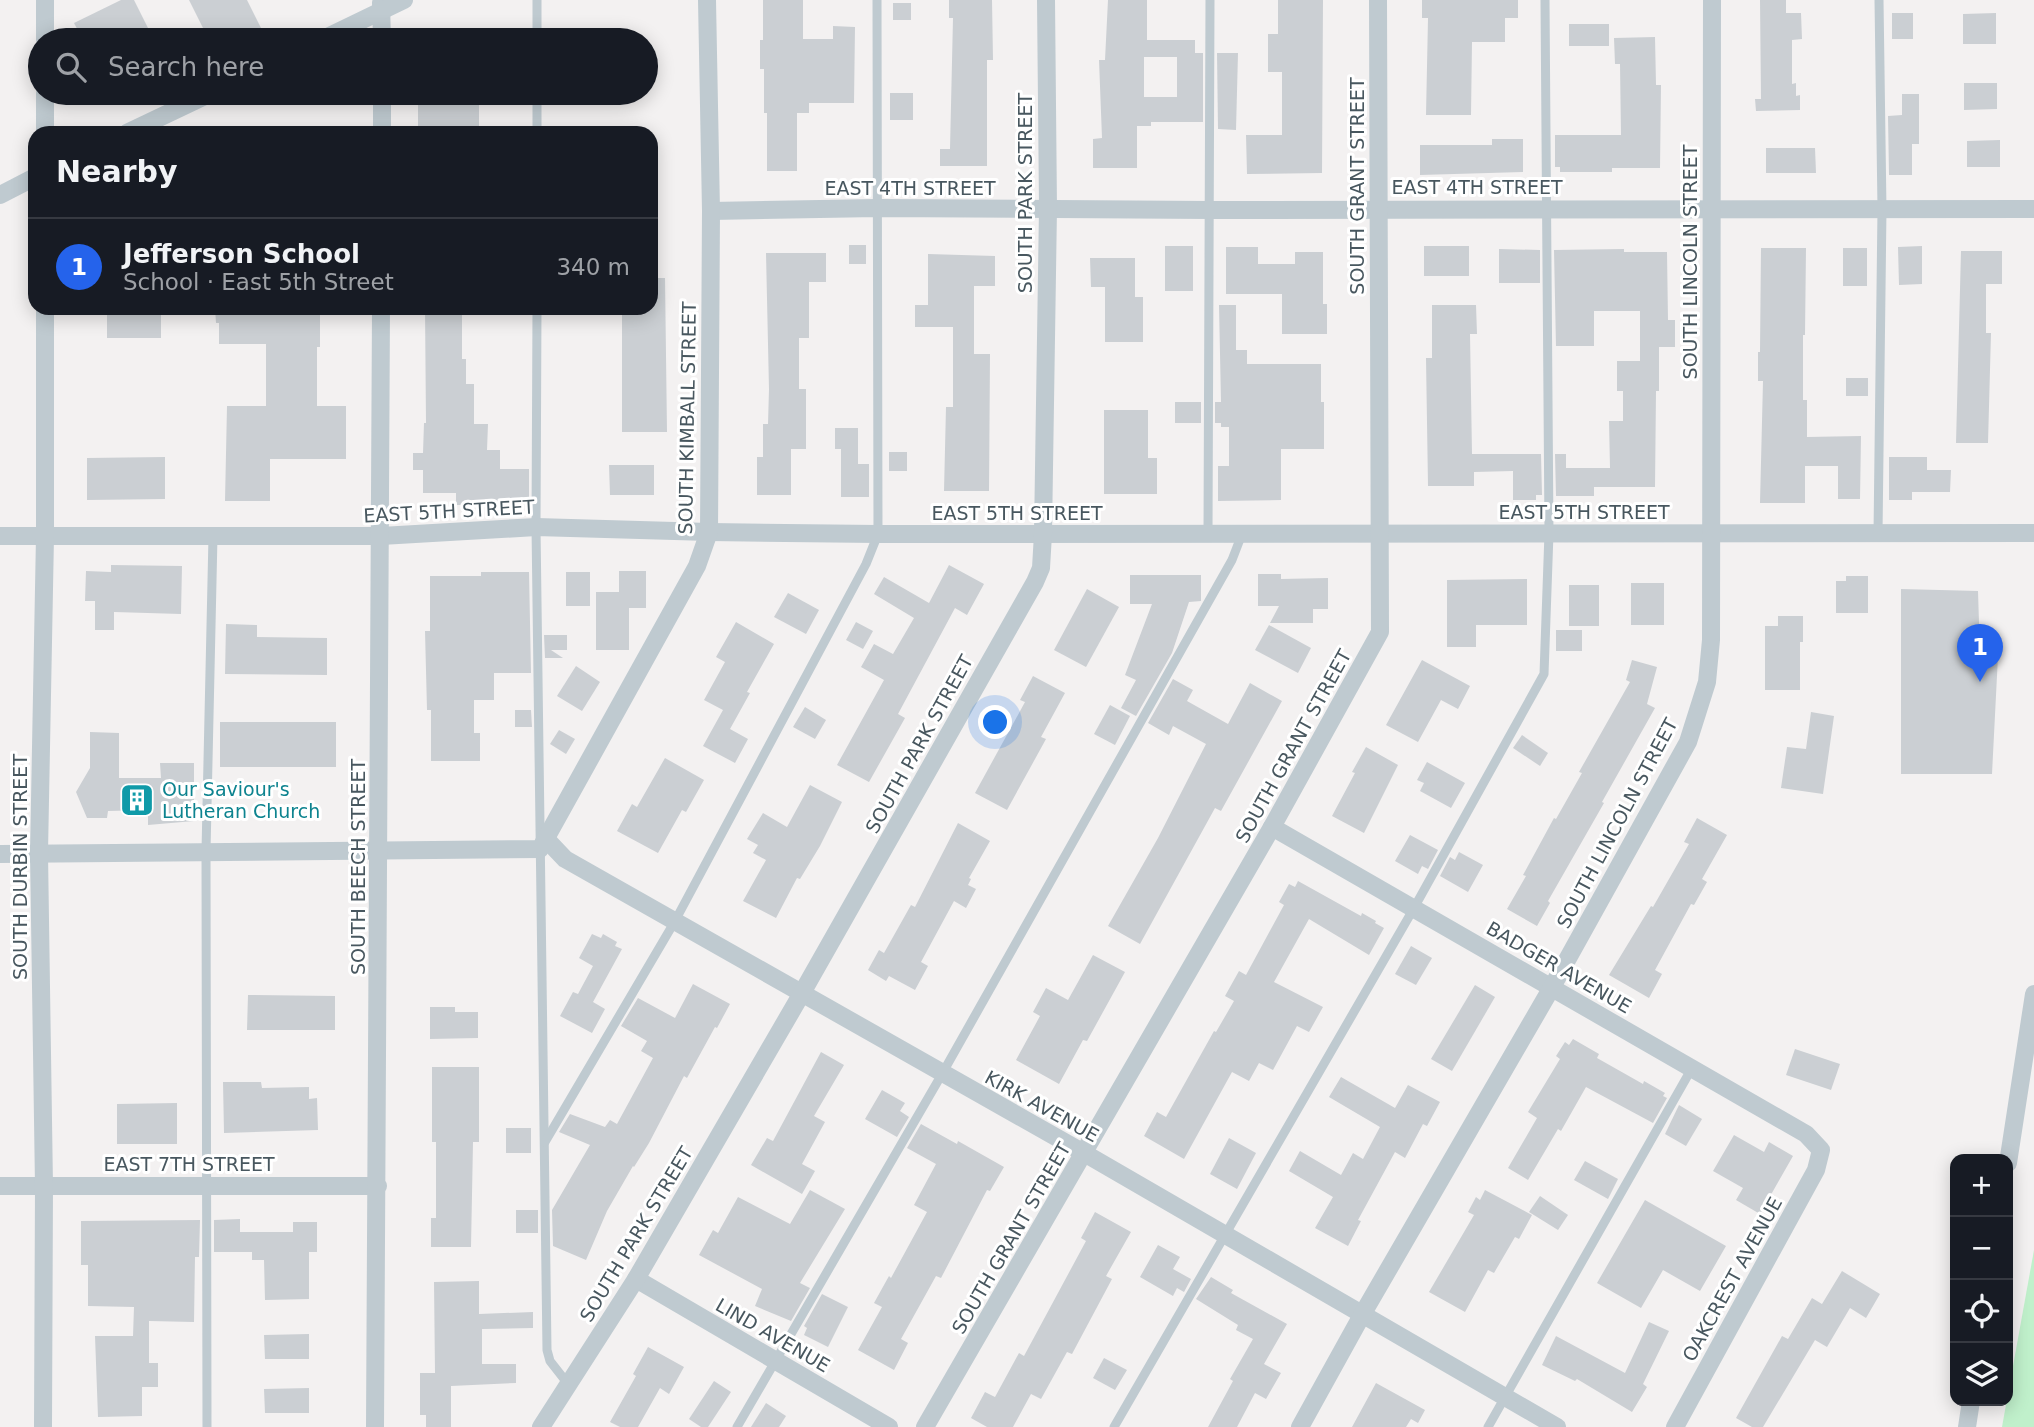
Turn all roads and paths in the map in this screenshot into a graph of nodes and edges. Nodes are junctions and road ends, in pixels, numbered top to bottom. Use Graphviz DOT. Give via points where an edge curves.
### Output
graph roads {
  1 [pos="45,0"];
  2 [pos="404,0"];
  3 [pos="537,0"];
  4 [pos="706,0"];
  5 [pos="877,0"];
  6 [pos="1045,0"];
  7 [pos="1210,0"];
  8 [pos="1378,0"];
  9 [pos="1545,0"];
  10 [pos="1712,0"];
  11 [pos="1880,0"];
  12 [pos="382,6"];
  13 [pos="45,28"];
  14 [pos="343,28"];
  15 [pos="382,28"];
  16 [pos="537,28"];
  17 [pos="45,105"];
  18 [pos="186,105"];
  19 [pos="382,105"];
  20 [pos="537,105"];
  21 [pos="45,126"];
  22 [pos="142,126"];
  23 [pos="382,126"];
  24 [pos="537,126"];
  25 [pos="28,181"];
  26 [pos="0,195"];
  27 [pos="877,208"];
  28 [pos="1048,208"];
  29 [pos="1545,208"];
  30 [pos="1378,209"];
  31 [pos="1711,209"];
  32 [pos="1882,209"];
  33 [pos="2034,209"];
  34 [pos="1210,210"];
  35 [pos="711,211"];
  36 [pos="45,315"];
  37 [pos="381,315"];
  38 [pos="537,315"];
  39 [pos="536,527"];
  40 [pos="709,532"];
  41 [pos="1380,532"];
  42 [pos="1549,533"];
  43 [pos="2034,533"];
  44 [pos="878,534"];
  45 [pos="1043,534"];
  46 [pos="1208,534"];
  47 [pos="1241,534"];
  48 [pos="1710,534"];
  49 [pos="1878,534"];
  50 [pos="0,536"];
  51 [pos="45,536"];
  52 [pos="214,536"];
  53 [pos="381,536"];
  54 [pos="1272,827"];
  55 [pos="543,844"];
  56 [pos="206,850"];
  57 [pos="379,851"];
  58 [pos="0,853"];
  59 [pos="39,853"];
  60 [pos="1414,908"];
  61 [pos="675,921"];
  62 [pos="1552,987"];
  63 [pos="802,993"];
  64 [pos="2034,994"];
  65 [pos="1692,1068"];
  66 [pos="942,1074"];
  67 [pos="545,1142"];
  68 [pos="1821,1150"];
  69 [pos="1084,1153"];
  70 [pos="2009,1154"];
  71 [pos="207,1185"];
  72 [pos="0,1186"];
  73 [pos="44,1186"];
  74 [pos="378,1186"];
  75 [pos="1224,1234"];
  76 [pos="636,1279"];
  77 [pos="1362,1315"];
  78 [pos="775,1361"];
  79 [pos="568,1384"];
  80 [pos="1505,1397"];
  81 [pos="1970,1406"];
  82 [pos="43,1427"];
  83 [pos="207,1427"];
  84 [pos="375,1427"];
  85 [pos="541,1427"];
  86 [pos="737,1427"];
  87 [pos="889,1427"];
  88 [pos="925,1427"];
  89 [pos="1114,1427"];
  90 [pos="1300,1427"];
  91 [pos="1488,1427"];
  92 [pos="1557,1427"];
  93 [pos="1675,1427"];
  94 [pos="1967,1427"];
  1 -- 13 [label="street"];
  2 -- 12 [label="street"];
  3 -- 16 [label="lane"];
  4 -- 35 [label="street, SOUTH KIMBALL STREET"];
  5 -- 27 [label="lane"];
  6 -- 28 [label="street, SOUTH PARK STREET"];
  7 -- 34 [label="lane"];
  8 -- 30 [label="street, SOUTH GRANT STREET"];
  9 -- 29 [label="lane"];
  10 -- 31 [label="street, SOUTH LINCOLN STREET"];
  11 -- 32 [label="lane"];
  12 -- 14 [label="street"];
  12 -- 15 [label="street"];
  17 -- 21 [label="street"];
  18 -- 22 [label="street"];
  19 -- 23 [label="street"];
  20 -- 24 [label="lane"];
  25 -- 26 [label="street"];
  27 -- 28 [label="street, EAST 4TH STREET"];
  27 -- 35 [label="street, EAST 4TH STREET"];
  27 -- 44 [label="lane"];
  28 -- 34 [label="street, EAST 4TH STREET"];
  28 -- 45 [label="street, SOUTH PARK STREET"];
  29 -- 30 [label="street, EAST 4TH STREET"];
  29 -- 31 [label="street, EAST 4TH STREET"];
  29 -- 42 [label="lane"];
  30 -- 34 [label="street, EAST 4TH STREET"];
  30 -- 41 [label="street, SOUTH GRANT STREET"];
  31 -- 32 [label="street, EAST 4TH STREET"];
  31 -- 48 [label="street, SOUTH LINCOLN STREET"];
  32 -- 33 [label="street, EAST 4TH STREET"];
  32 -- 49 [label="lane"];
  34 -- 46 [label="lane"];
  35 -- 40 [label="street, SOUTH KIMBALL STREET"];
  36 -- 51 [label="street, SOUTH DURBIN STREET"];
  37 -- 53 [label="street, SOUTH BEECH STREET"];
  38 -- 39 [label="lane"];
  39 -- 40 [label="street, EAST 5TH STREET"];
  39 -- 53 [label="street, EAST 5TH STREET"];
  39 -- 55 [label="lane"];
  40 -- 44 [label="street, EAST 5TH STREET"];
  40 -- 55 [label="street, SOUTH KIMBALL STREET" via="697,566"];
  41 -- 42 [label="street, EAST 5TH STREET"];
  41 -- 47 [label="street, EAST 5TH STREET"];
  41 -- 54 [label="street, SOUTH GRANT STREET" via="1380,632"];
  42 -- 48 [label="street, EAST 5TH STREET"];
  42 -- 60 [label="lane" via="1544,674"];
  43 -- 49 [label="street, EAST 5TH STREET"];
  44 -- 45 [label="street, EAST 5TH STREET"];
  44 -- 61 [label="lane"];
  45 -- 46 [label="street, EAST 5TH STREET"];
  45 -- 63 [label="street, SOUTH PARK STREET" via="1041,568 1035,582"];
  46 -- 47 [label="street, EAST 5TH STREET"];
  47 -- 66 [label="lane" via="1225,572"];
  48 -- 49 [label="street, EAST 5TH STREET"];
  48 -- 62 [label="street, SOUTH LINCOLN STREET" via="1707,682 1688,742"];
  50 -- 51 [label="street, EAST 5TH STREET"];
  51 -- 52 [label="street, EAST 5TH STREET"];
  51 -- 59 [label="street, SOUTH DURBIN STREET"];
  52 -- 53 [label="street, EAST 5TH STREET"];
  52 -- 56 [label="lane"];
  53 -- 57 [label="street, SOUTH BEECH STREET"];
  54 -- 60 [label="street, BADGER AVENUE"];
  54 -- 69 [label="street, SOUTH GRANT STREET"];
  55 -- 57 [label="street"];
  55 -- 61 [label="street, KIRK AVENUE"];
  55 -- 67 [label="lane"];
  56 -- 57 [label="street"];
  56 -- 59 [label="street"];
  56 -- 71 [label="lane"];
  57 -- 74 [label="street, SOUTH BEECH STREET"];
  58 -- 59 [label="street"];
  59 -- 73 [label="street, SOUTH DURBIN STREET"];
  60 -- 62 [label="street, BADGER AVENUE"];
  60 -- 75 [label="lane"];
  61 -- 63 [label="street, KIRK AVENUE"];
  61 -- 67 [label="lane"];
  62 -- 65 [label="street, BADGER AVENUE"];
  62 -- 77 [label="street, SOUTH LINCOLN STREET"];
  63 -- 66 [label="street, KIRK AVENUE"];
  63 -- 76 [label="street, SOUTH PARK STREET"];
  64 -- 70 [label="street"];
  65 -- 68 [label="street, BADGER AVENUE" via="1806,1134"];
  65 -- 80 [label="lane"];
  66 -- 69 [label="street, KIRK AVENUE"];
  66 -- 78 [label="lane"];
  67 -- 79 [label="lane" via="547,1350"];
  68 -- 93 [label="street, OAKCREST AVENUE" via="1816,1170"];
  69 -- 75 [label="street, KIRK AVENUE"];
  69 -- 88 [label="street, SOUTH GRANT STREET"];
  71 -- 73 [label="street, EAST 7TH STREET"];
  71 -- 74 [label="street, EAST 7TH STREET"];
  71 -- 83 [label="lane"];
  72 -- 73 [label="street, EAST 7TH STREET"];
  73 -- 82 [label="street, SOUTH DURBIN STREET"];
  74 -- 84 [label="street, SOUTH BEECH STREET"];
  75 -- 77 [label="street, KIRK AVENUE"];
  75 -- 89 [label="lane"];
  76 -- 78 [label="street, LIND AVENUE"];
  76 -- 79 [label="street, SOUTH PARK STREET"];
  77 -- 80 [label="street, KIRK AVENUE"];
  77 -- 90 [label="street, SOUTH LINCOLN STREET"];
  78 -- 86 [label="lane"];
  78 -- 87 [label="street, LIND AVENUE"];
  79 -- 85 [label="street, SOUTH PARK STREET"];
  80 -- 91 [label="lane"];
  80 -- 92 [label="street, KIRK AVENUE"];
  81 -- 94 [label="street"];
}
